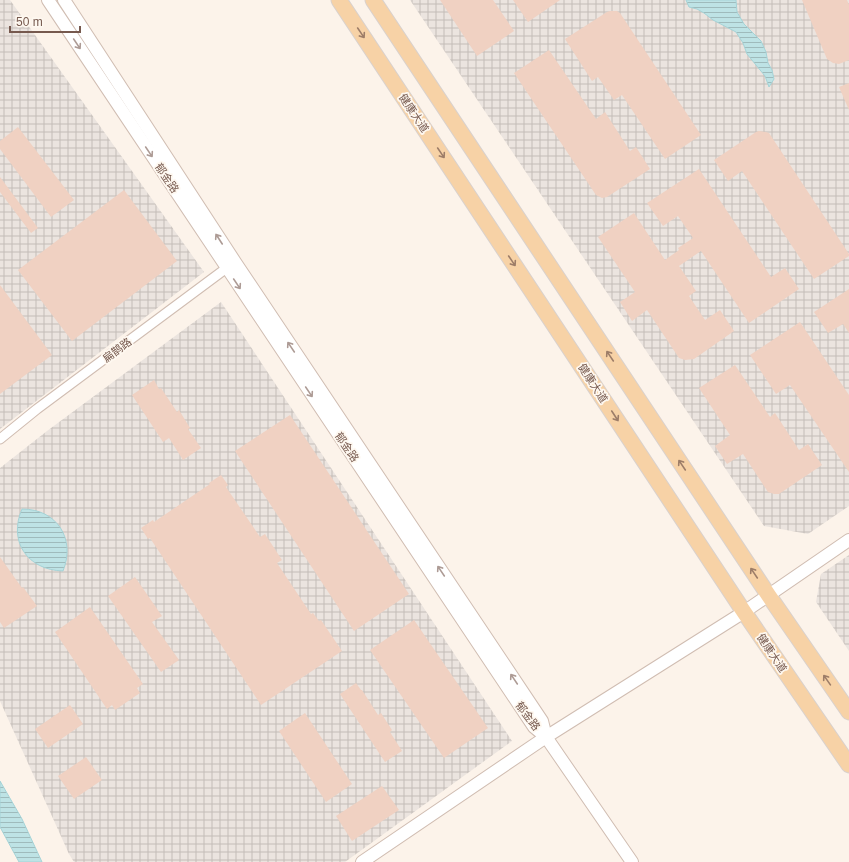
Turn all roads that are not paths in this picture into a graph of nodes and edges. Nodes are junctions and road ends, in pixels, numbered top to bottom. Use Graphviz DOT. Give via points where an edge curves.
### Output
graph roads {
  1 [pos="48,0"];
  2 [pos="64,0"];
  3 [pos="340,0"];
  4 [pos="373,0"];
  5 [pos="230,265"];
  6 [pos="0,439"];
  7 [pos="849,540"];
  8 [pos="769,596"];
  9 [pos="744,612"];
  10 [pos="849,712"];
  11 [pos="546,737"];
  12 [pos="849,765"];
  13 [pos="362,862"];
  14 [pos="632,862"];
  1 -- 5 [label="street, 郁金路, one-way"];
  5 -- 2 [label="street, 郁金路, one-way"];
  3 -- 9 [label="main road, 健康大道, one-way"];
  8 -- 4 [label="main road, one-way"];
  5 -- 6 [label="street, 扁鹊路"];
  5 -- 11 [label="street, 郁金路" via="542,721"];
  7 -- 8 [label="street"];
  8 -- 9 [label="street"];
  10 -- 8 [label="main road, one-way"];
  9 -- 11 [label="street"];
  9 -- 12 [label="main road, 健康大道"];
  11 -- 13 [label="street"];
  11 -- 14 [label="street, 郁金路"];
}
